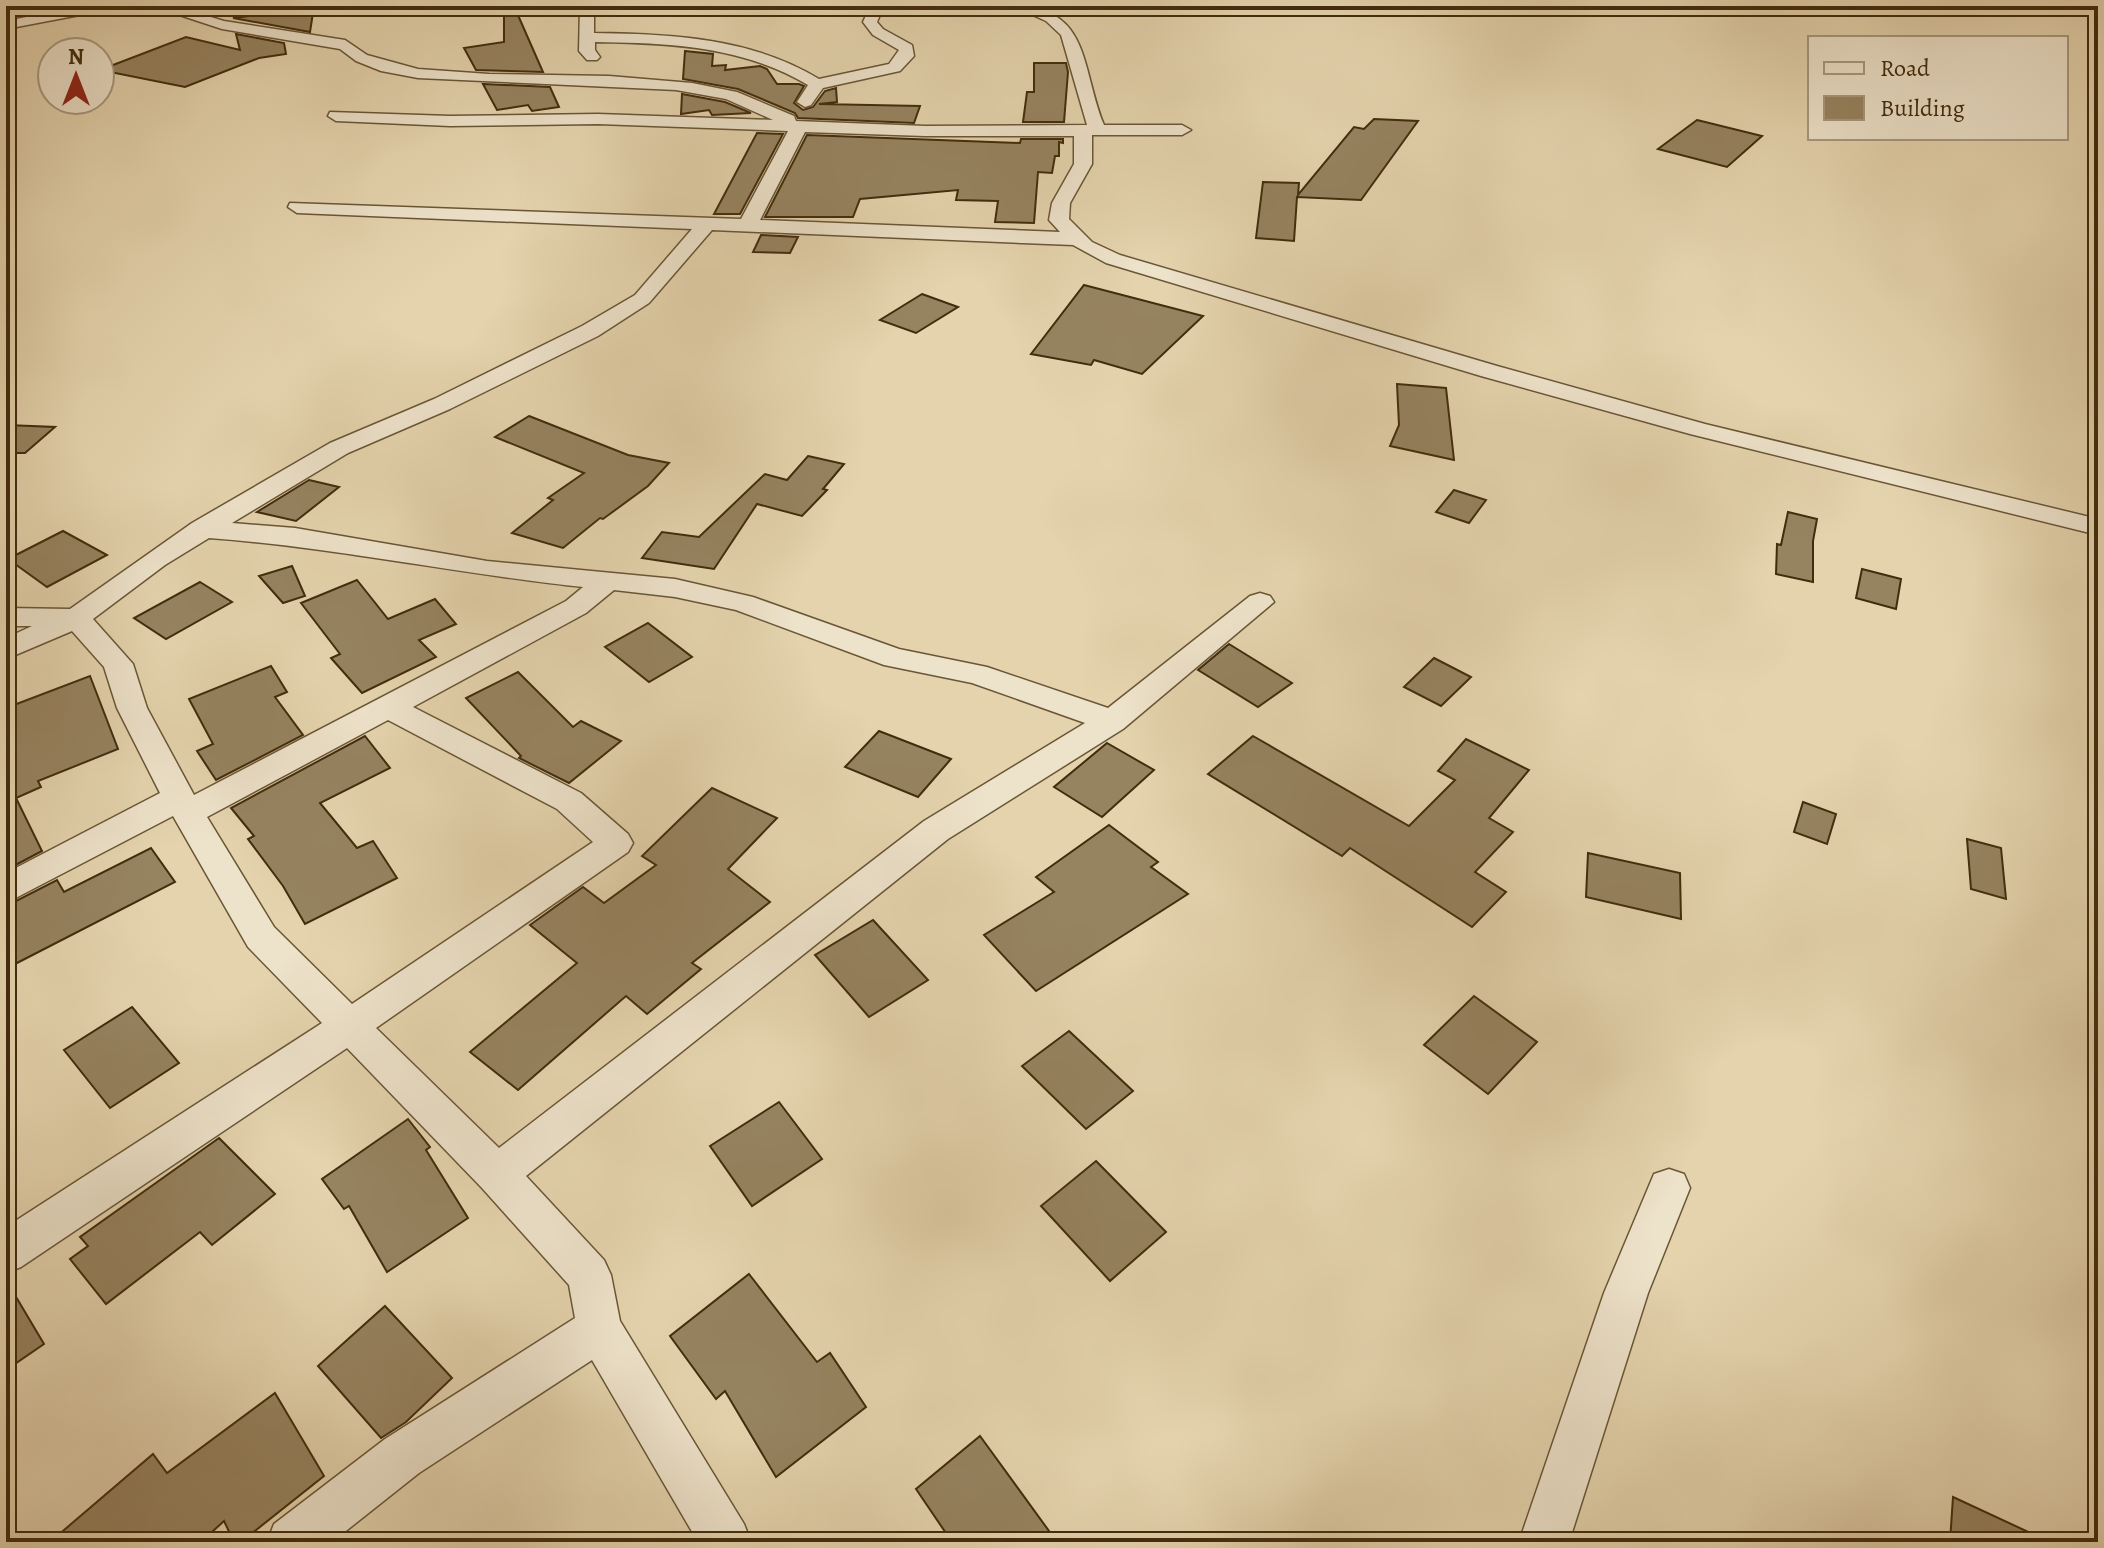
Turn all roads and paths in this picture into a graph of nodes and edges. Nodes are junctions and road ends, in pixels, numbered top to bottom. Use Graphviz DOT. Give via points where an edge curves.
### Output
graph roads {
  1 [pos="106,6"];
  2 [pos="159,6"];
  3 [pos="587,6"];
  4 [pos="887,6"];
  5 [pos="1020,6"];
  6 [pos="6,25"];
  7 [pos="587,37"];
  8 [pos="598,81"];
  9 [pos="817,84"];
  10 [pos="336,116"];
  11 [pos="801,126"];
  12 [pos="1090,130"];
  13 [pos="1182,130"];
  14 [pos="297,207"];
  15 [pos="707,224"];
  16 [pos="747,226"];
  17 [pos="1077,239"];
  18 [pos="2098,527"];
  19 [pos="201,529"];
  20 [pos="609,581"];
  21 [pos="1260,602"];
  22 [pos="6,617"];
  23 [pos="76,618"];
  24 [pos="6,649"];
  25 [pos="388,707"];
  26 [pos="1112,721"];
  27 [pos="183,806"];
  28 [pos="6,889"];
  29 [pos="349,1026"];
  30 [pos="497,1174"];
  31 [pos="1669,1188"];
  32 [pos="6,1252"];
  33 [pos="599,1329"];
  34 [pos="292,1542"];
  35 [pos="726,1542"];
  36 [pos="1544,1542"];
  1 -- 6 [label="street"];
  2 -- 8 [label="street" via="222,25 345,45 352,54 419,73 471,80"];
  3 -- 7 [label="street"];
  4 -- 9 [label="street" via="874,12 870,22 907,48 906,56 894,68"];
  5 -- 12 [label="street" via="1046,15 1072,39"];
  7 -- 8 [label="street"];
  7 -- 9 [label="street" via="717,47 781,63"];
  8 -- 11 [label="street" via="711,90 744,98"];
  9 -- 11 [label="street" via="798,111"];
  10 -- 11 [label="street"];
  11 -- 12 [label="street"];
  11 -- 16 [label="street"];
  12 -- 13 [label="street"];
  12 -- 17 [label="street" via="1083,164 1061,203 1059,220"];
  14 -- 15 [label="street"];
  15 -- 16 [label="street"];
  15 -- 19 [label="street" via="642,299 590,331 339,448"];
  16 -- 17 [label="street"];
  17 -- 18 [label="street" via="1151,272 1489,371 1698,429"];
  19 -- 20 [label="street" via="295,536 487,569"];
  19 -- 23 [label="street"];
  20 -- 25 [label="street" via="576,607"];
  20 -- 26 [label="street" via="743,603 894,658 977,674"];
  21 -- 26 [label="street"];
  22 -- 23 [label="street"];
  23 -- 24 [label="street"];
  23 -- 27 [label="street" via="118,664 132,708"];
  25 -- 27 [label="street"];
  25 -- 29 [label="street" via="569,801 616,843"];
  26 -- 30 [label="street" via="936,830"];
  27 -- 28 [label="street"];
  27 -- 29 [label="street" via="261,937"];
  29 -- 30 [label="street"];
  29 -- 32 [label="street"];
  30 -- 33 [label="street" via="589,1275"];
  31 -- 36 [label="street" via="1626,1293"];
  33 -- 34 [label="street" via="402,1456"];
  33 -- 35 [label="street"];
}
